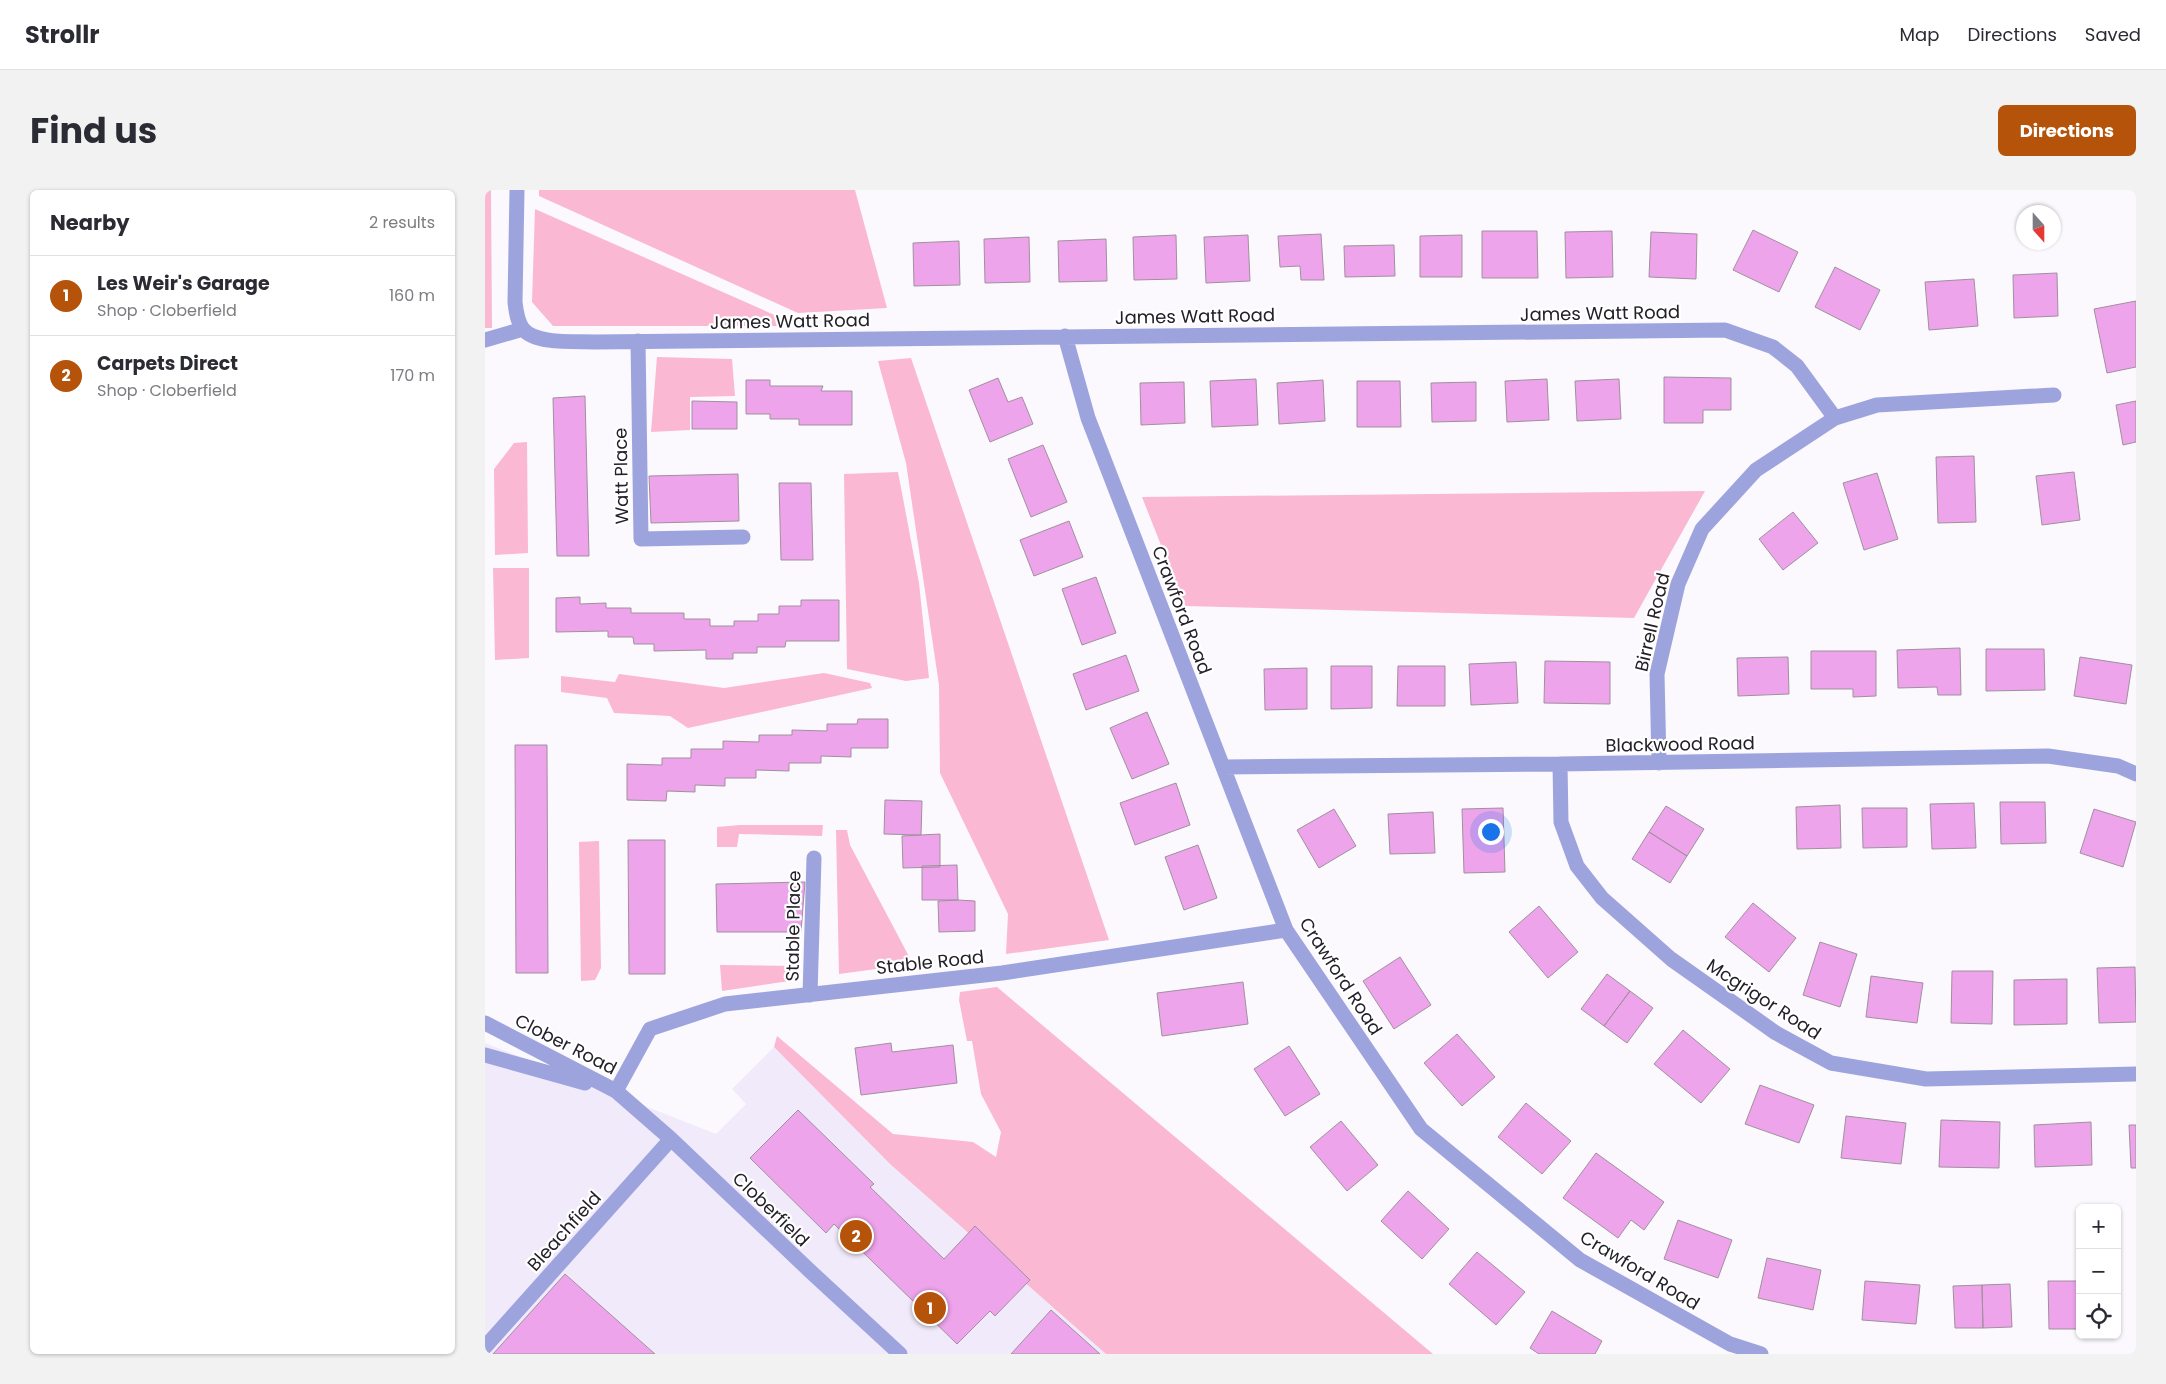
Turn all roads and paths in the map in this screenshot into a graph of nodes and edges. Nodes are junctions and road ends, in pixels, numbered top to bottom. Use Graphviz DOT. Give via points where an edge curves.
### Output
graph roads {
  1 [pos="517,190"];
  2 [pos="523,328"];
  3 [pos="1065,336"];
  4 [pos="485,340"];
  5 [pos="638,341"];
  6 [pos="2054,395"];
  7 [pos="1835,418"];
  8 [pos="743,537"];
  9 [pos="1659,763"];
  10 [pos="1560,764"];
  11 [pos="1223,767"];
  12 [pos="2136,774"];
  13 [pos="814,858"];
  14 [pos="1286,930"];
  15 [pos="810,995"];
  16 [pos="485,1023"];
  17 [pos="485,1055"];
  18 [pos="2136,1074"];
  19 [pos="616,1091"];
  20 [pos="671,1139"];
  21 [pos="485,1347"];
  22 [pos="900,1354"];
  23 [pos="1761,1354"];
  1 -- 2 [label="street" via="515,302"];
  2 -- 4 [label="street"];
  2 -- 5 [label="street, James Watt Road" via="532,337 547,339"];
  3 -- 5 [label="street, James Watt Road"];
  3 -- 7 [label="street, James Watt Road" via="1725,330 1773,348 1797,366"];
  3 -- 11 [label="street, Crawford Road" via="1088,418"];
  5 -- 8 [label="street, Watt Place" via="641,538"];
  6 -- 7 [label="street, Birrell Road" via="1877,405"];
  7 -- 9 [label="street, Birrell Road" via="1756,470 1702,530 1678,584 1657,674"];
  9 -- 10 [label="street, Blackwood Road"];
  9 -- 12 [label="street, Blackwood Road" via="2048,756 2118,766"];
  10 -- 11 [label="street, Blackwood Road"];
  10 -- 18 [label="street, Mcgrigor Road" via="1561,822 1577,866 1602,898 1671,959 1777,1034 1831,1063 1926,1079"];
  11 -- 14 [label="street, Crawford Road"];
  13 -- 15 [label="street, Stable Place"];
  14 -- 15 [label="street, Stable Road" via="1002,973"];
  14 -- 23 [label="street, Crawford Road" via="1421,1129 1580,1260 1730,1344"];
  15 -- 19 [label="street, Stable Road" via="725,1004 650,1029"];
  16 -- 19 [label="street, Clober Road"];
  17 -- 19 [label="street, Clober Road"];
  19 -- 20 [label="street, Cloberfield"];
  20 -- 21 [label="street, Bleachfield"];
  20 -- 22 [label="street, Cloberfield"];
}
